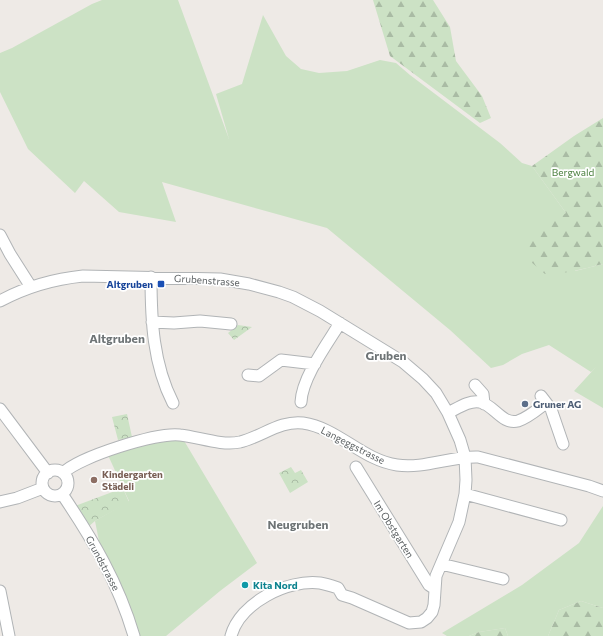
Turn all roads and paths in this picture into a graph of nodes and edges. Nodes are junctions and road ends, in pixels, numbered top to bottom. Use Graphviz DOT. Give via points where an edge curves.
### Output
graph roads {
  1 [pos="0,234"];
  2 [pos="151,277"];
  3 [pos="32,286"];
  4 [pos="0,301"];
  5 [pos="152,322"];
  6 [pos="340,323"];
  7 [pos="231,324"];
  8 [pos="315,364"];
  9 [pos="248,375"];
  10 [pos="475,385"];
  11 [pos="301,402"];
  12 [pos="172,403"];
  13 [pos="484,404"];
  14 [pos="0,409"];
  15 [pos="448,413"];
  16 [pos="563,444"];
  17 [pos="465,457"];
  18 [pos="356,466"];
  19 [pos="48,473"];
  20 [pos="63,473"];
  21 [pos="43,488"];
  22 [pos="603,491"];
  23 [pos="62,494"];
  24 [pos="465,494"];
  25 [pos="0,502"];
  26 [pos="561,520"];
  27 [pos="440,564"];
  28 [pos="503,579"];
  29 [pos="435,588"];
  30 [pos="0,591"];
  31 [pos="9,636"];
  32 [pos="134,636"];
  33 [pos="231,636"];
  1 -- 3 [label="street"];
  2 -- 3 [label="street, Grubenstrasse" via="83,276"];
  2 -- 5 [label="street"];
  2 -- 6 [label="street, Grubenstrasse" via="220,280 262,287 293,297"];
  3 -- 4 [label="street, Grubenstrasse"];
  5 -- 7 [label="street" via="200,321"];
  5 -- 12 [label="street" via="161,372"];
  6 -- 8 [label="street"];
  6 -- 15 [label="street, Grubenstrasse" via="409,367 436,393"];
  8 -- 9 [label="street" via="281,360 259,376"];
  8 -- 11 [label="street" via="303,390"];
  10 -- 13 [label="street" via="483,394"];
  13 -- 15 [label="street" via="472,402"];
  13 -- 16 [label="street" via="513,422 523,419 544,399 551,409"];
  14 -- 19 [label="street"];
  15 -- 17 [label="street, Grubenstrasse"];
  17 -- 20 [label="street, Langeggstrasse" via="427,464 396,465 382,461 328,430 292,422 255,437 229,443 179,435 149,438 87,459"];
  17 -- 22 [label="street, Langeggstrasse" via="478,457"];
  17 -- 24 [label="street, Grubenstrasse"];
  18 -- 29 [label="street, Im Obstgarten" via="429,585"];
  19 -- 20 [label="street" via="55,470"];
  19 -- 21 [label="street" via="43,480"];
  20 -- 23 [label="street" via="68,484"];
  21 -- 23 [label="street" via="51,496"];
  21 -- 25 [label="street"];
  23 -- 32 [label="street, Grundstrasse" via="108,568 126,609"];
  24 -- 26 [label="street"];
  24 -- 27 [label="street, Grubenstrasse" via="456,531"];
  27 -- 28 [label="street"];
  27 -- 29 [label="street, Grubenstrasse"];
  29 -- 33 [label="street, Grubenstrasse" via="432,612 424,620 413,624 342,595 338,588 320,583 297,584 265,595 242,616"];
  30 -- 31 [label="street"];
}
